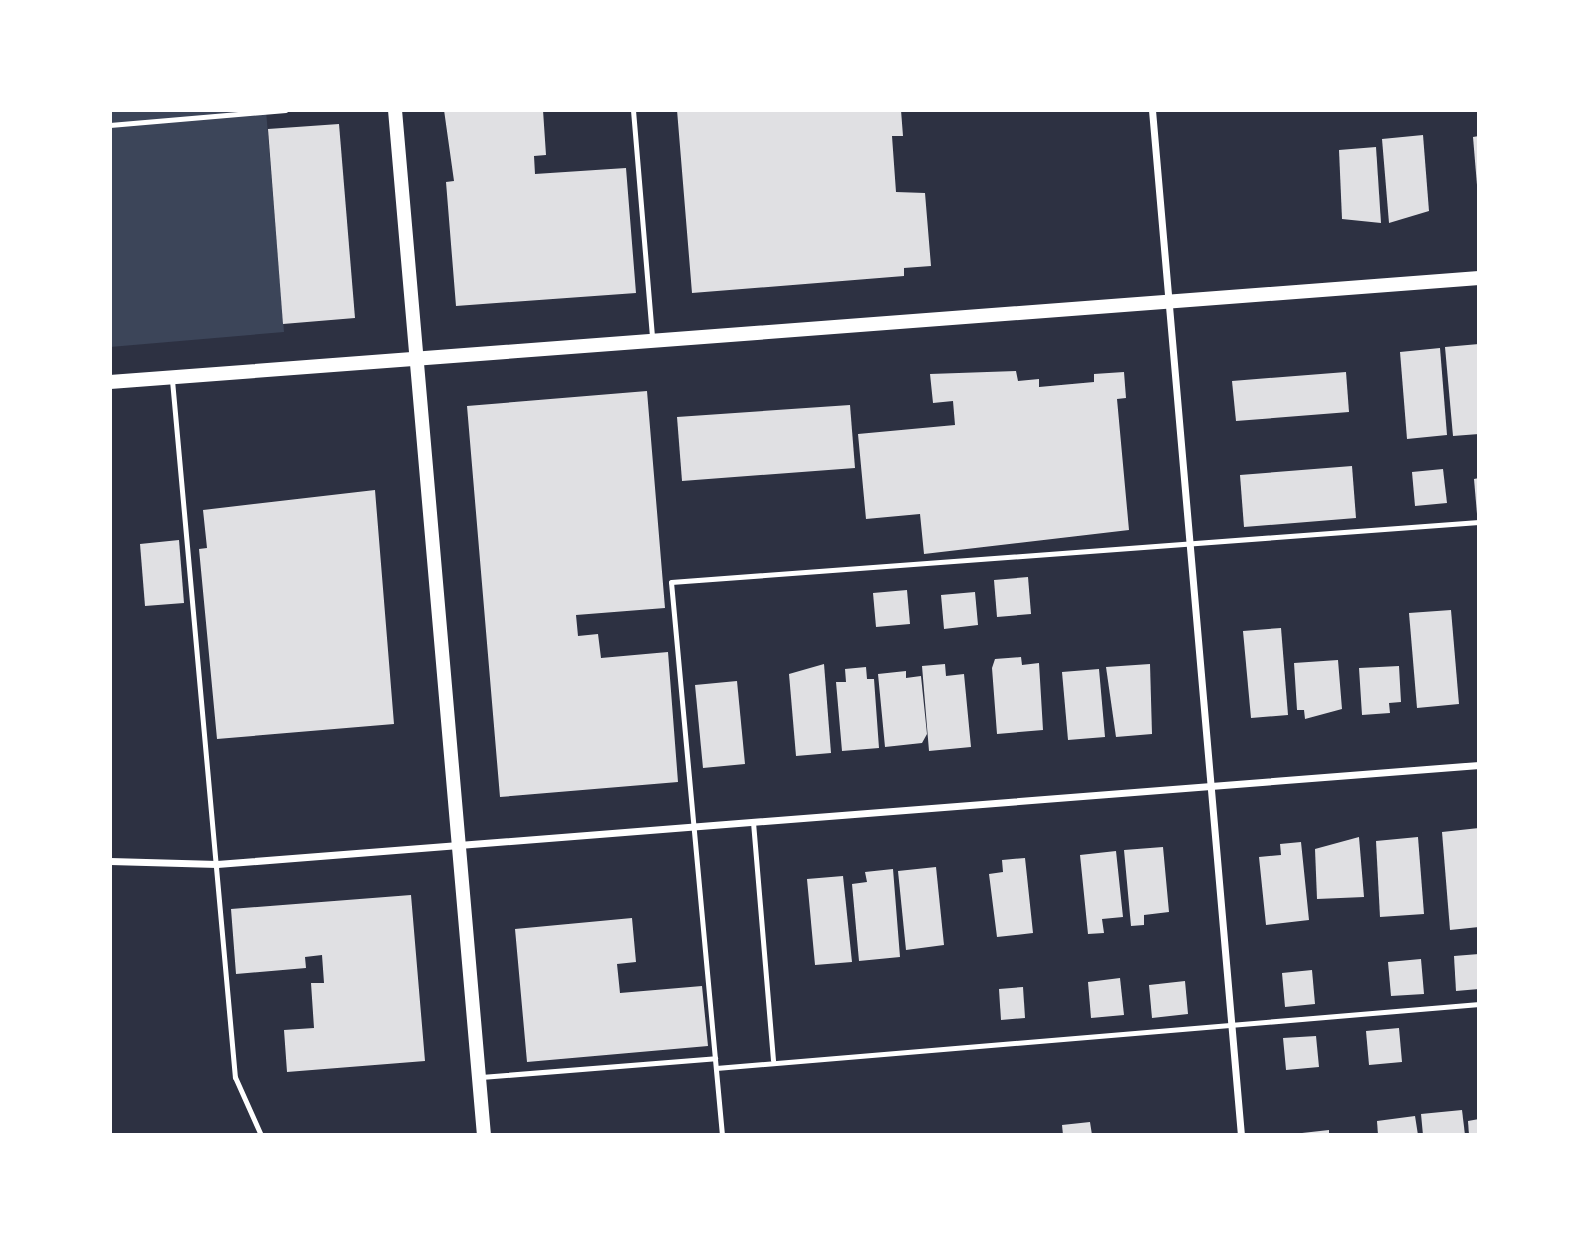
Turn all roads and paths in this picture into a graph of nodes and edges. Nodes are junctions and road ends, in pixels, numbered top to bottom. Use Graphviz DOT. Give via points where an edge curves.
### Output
graph roads {
  1 [pos="285,110"];
  2 [pos="394,110"];
  3 [pos="634,110"];
  4 [pos="1152,110"];
  5 [pos="110,125"];
  6 [pos="1479,278"];
  7 [pos="1172,303"];
  8 [pos="653,341"];
  9 [pos="416,358"];
  10 [pos="172,377"];
  11 [pos="110,382"];
  12 [pos="1479,522"];
  13 [pos="1192,545"];
  14 [pos="1479,765"];
  15 [pos="1211,787"];
  16 [pos="753,822"];
  17 [pos="691,827"];
  18 [pos="456,846"];
  19 [pos="110,860"];
  20 [pos="217,864"];
  21 [pos="1479,1004"];
  22 [pos="1231,1023"];
  23 [pos="715,1059"];
  24 [pos="773,1060"];
  25 [pos="716,1068"];
  26 [pos="478,1077"];
  27 [pos="261,1135"];
  28 [pos="484,1135"];
  29 [pos="722,1135"];
  30 [pos="1241,1135"];
  1 -- 5 [label="path"];
  2 -- 9 [label="main road"];
  3 -- 8 [label="lane"];
  4 -- 7 [label="street"];
  6 -- 7 [label="main road"];
  7 -- 8 [label="main road"];
  7 -- 13 [label="street"];
  8 -- 9 [label="main road"];
  9 -- 10 [label="main road"];
  9 -- 18 [label="main road"];
  10 -- 11 [label="main road"];
  10 -- 20 [label="lane"];
  12 -- 13 [label="lane"];
  13 -- 15 [label="street"];
  13 -- 17 [label="lane" via="671,582"];
  14 -- 15 [label="street"];
  15 -- 16 [label="street"];
  15 -- 22 [label="street"];
  16 -- 17 [label="street"];
  16 -- 24 [label="lane"];
  17 -- 18 [label="street"];
  17 -- 23 [label="lane"];
  18 -- 20 [label="street"];
  18 -- 26 [label="main road"];
  19 -- 20 [label="street"];
  20 -- 27 [label="lane" via="235,1077"];
  21 -- 22 [label="lane"];
  22 -- 24 [label="lane"];
  22 -- 30 [label="street"];
  23 -- 25 [label="lane"];
  23 -- 26 [label="lane"];
  24 -- 25 [label="lane"];
  25 -- 29 [label="lane"];
  26 -- 28 [label="main road"];
}
